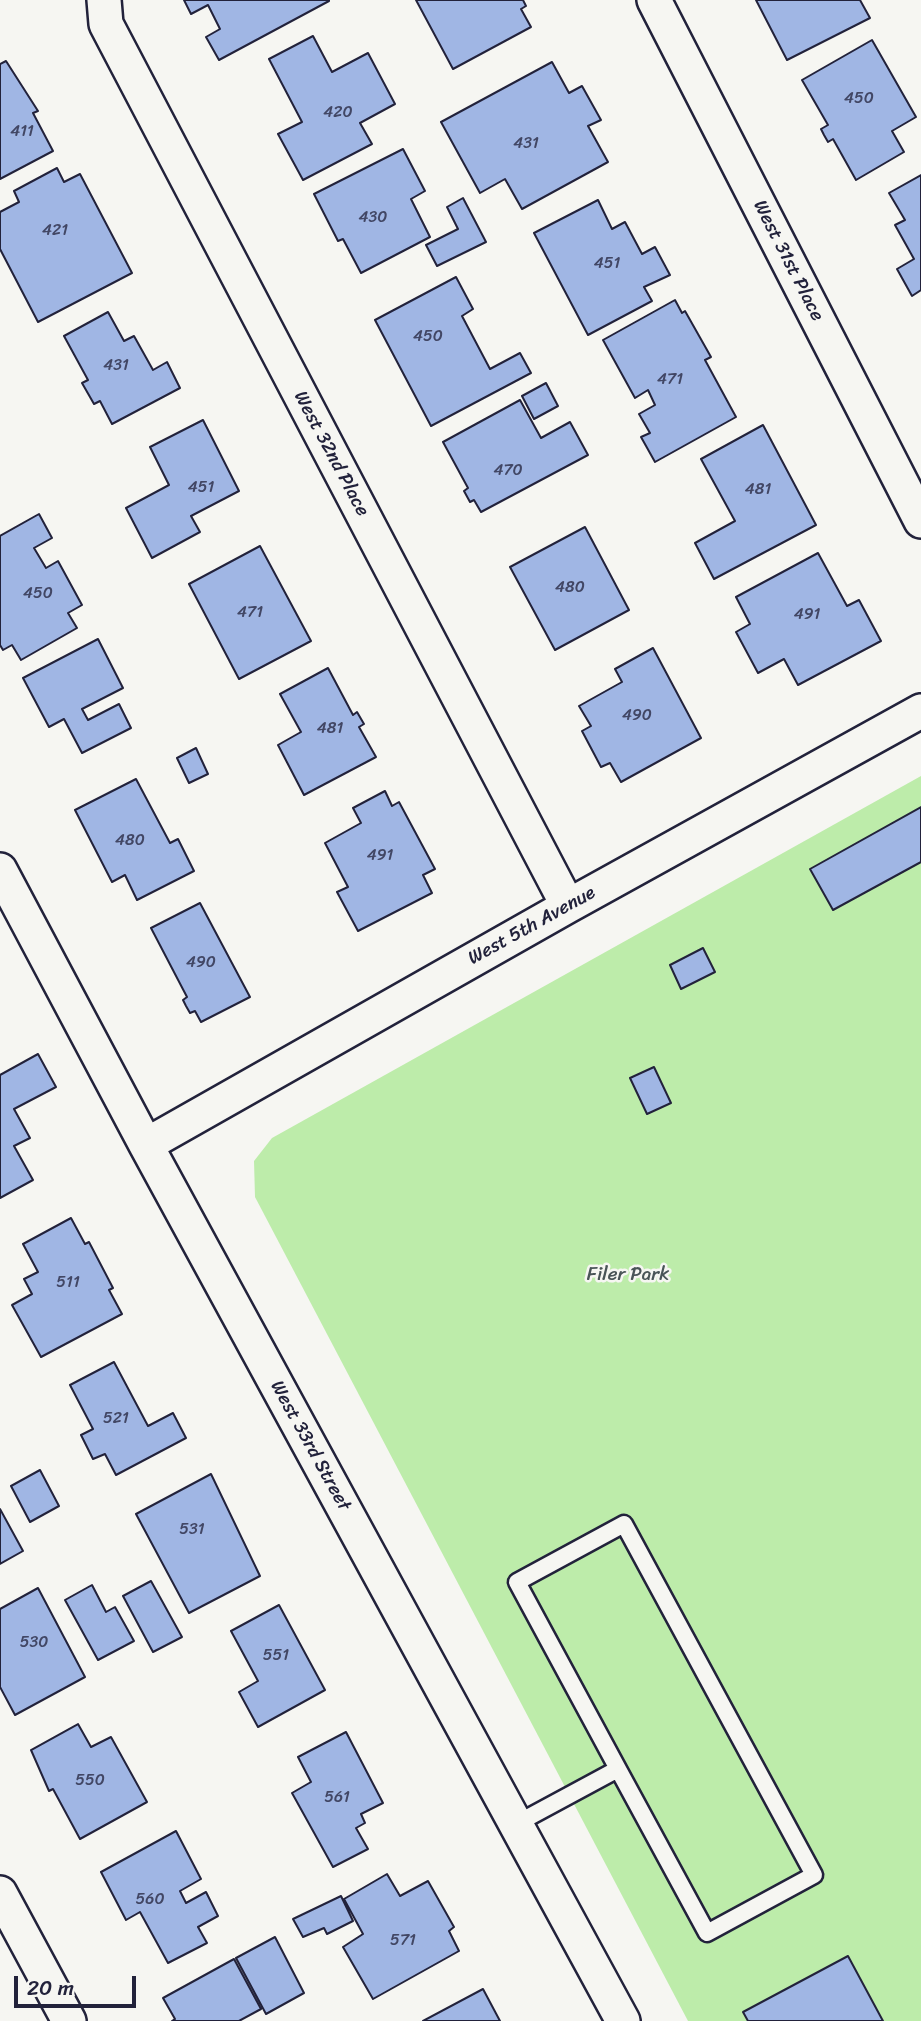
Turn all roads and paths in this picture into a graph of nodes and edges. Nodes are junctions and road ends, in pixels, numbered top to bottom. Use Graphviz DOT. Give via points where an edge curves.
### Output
graph roads {
  1 [pos="104,0"];
  2 [pos="654,0"];
  3 [pos="921,521"];
  4 [pos="921,711"];
  5 [pos="0,870"];
  6 [pos="568,906"];
  7 [pos="146,1145"];
  8 [pos="618,1769"];
  9 [pos="516,1824"];
  10 [pos="0,1893"];
  11 [pos="69,2021"];
  12 [pos="623,2021"];
  1 -- 6 [label="street, West 32nd Place" via="106,24"];
  2 -- 3 [label="street, West 31st Place"];
  4 -- 6 [label="street, West 5th Avenue"];
  5 -- 7 [label="street, West 33rd Street"];
  6 -- 7 [label="street, West 5th Avenue"];
  7 -- 9 [label="street, West 33rd Street"];
  8 -- 8 [label="lane" via="517,1582 624,1524 814,1875 707,1933"];
  8 -- 9 [label="lane"];
  9 -- 12 [label="street, West 33rd Street"];
  10 -- 11 [label="street"];
}
